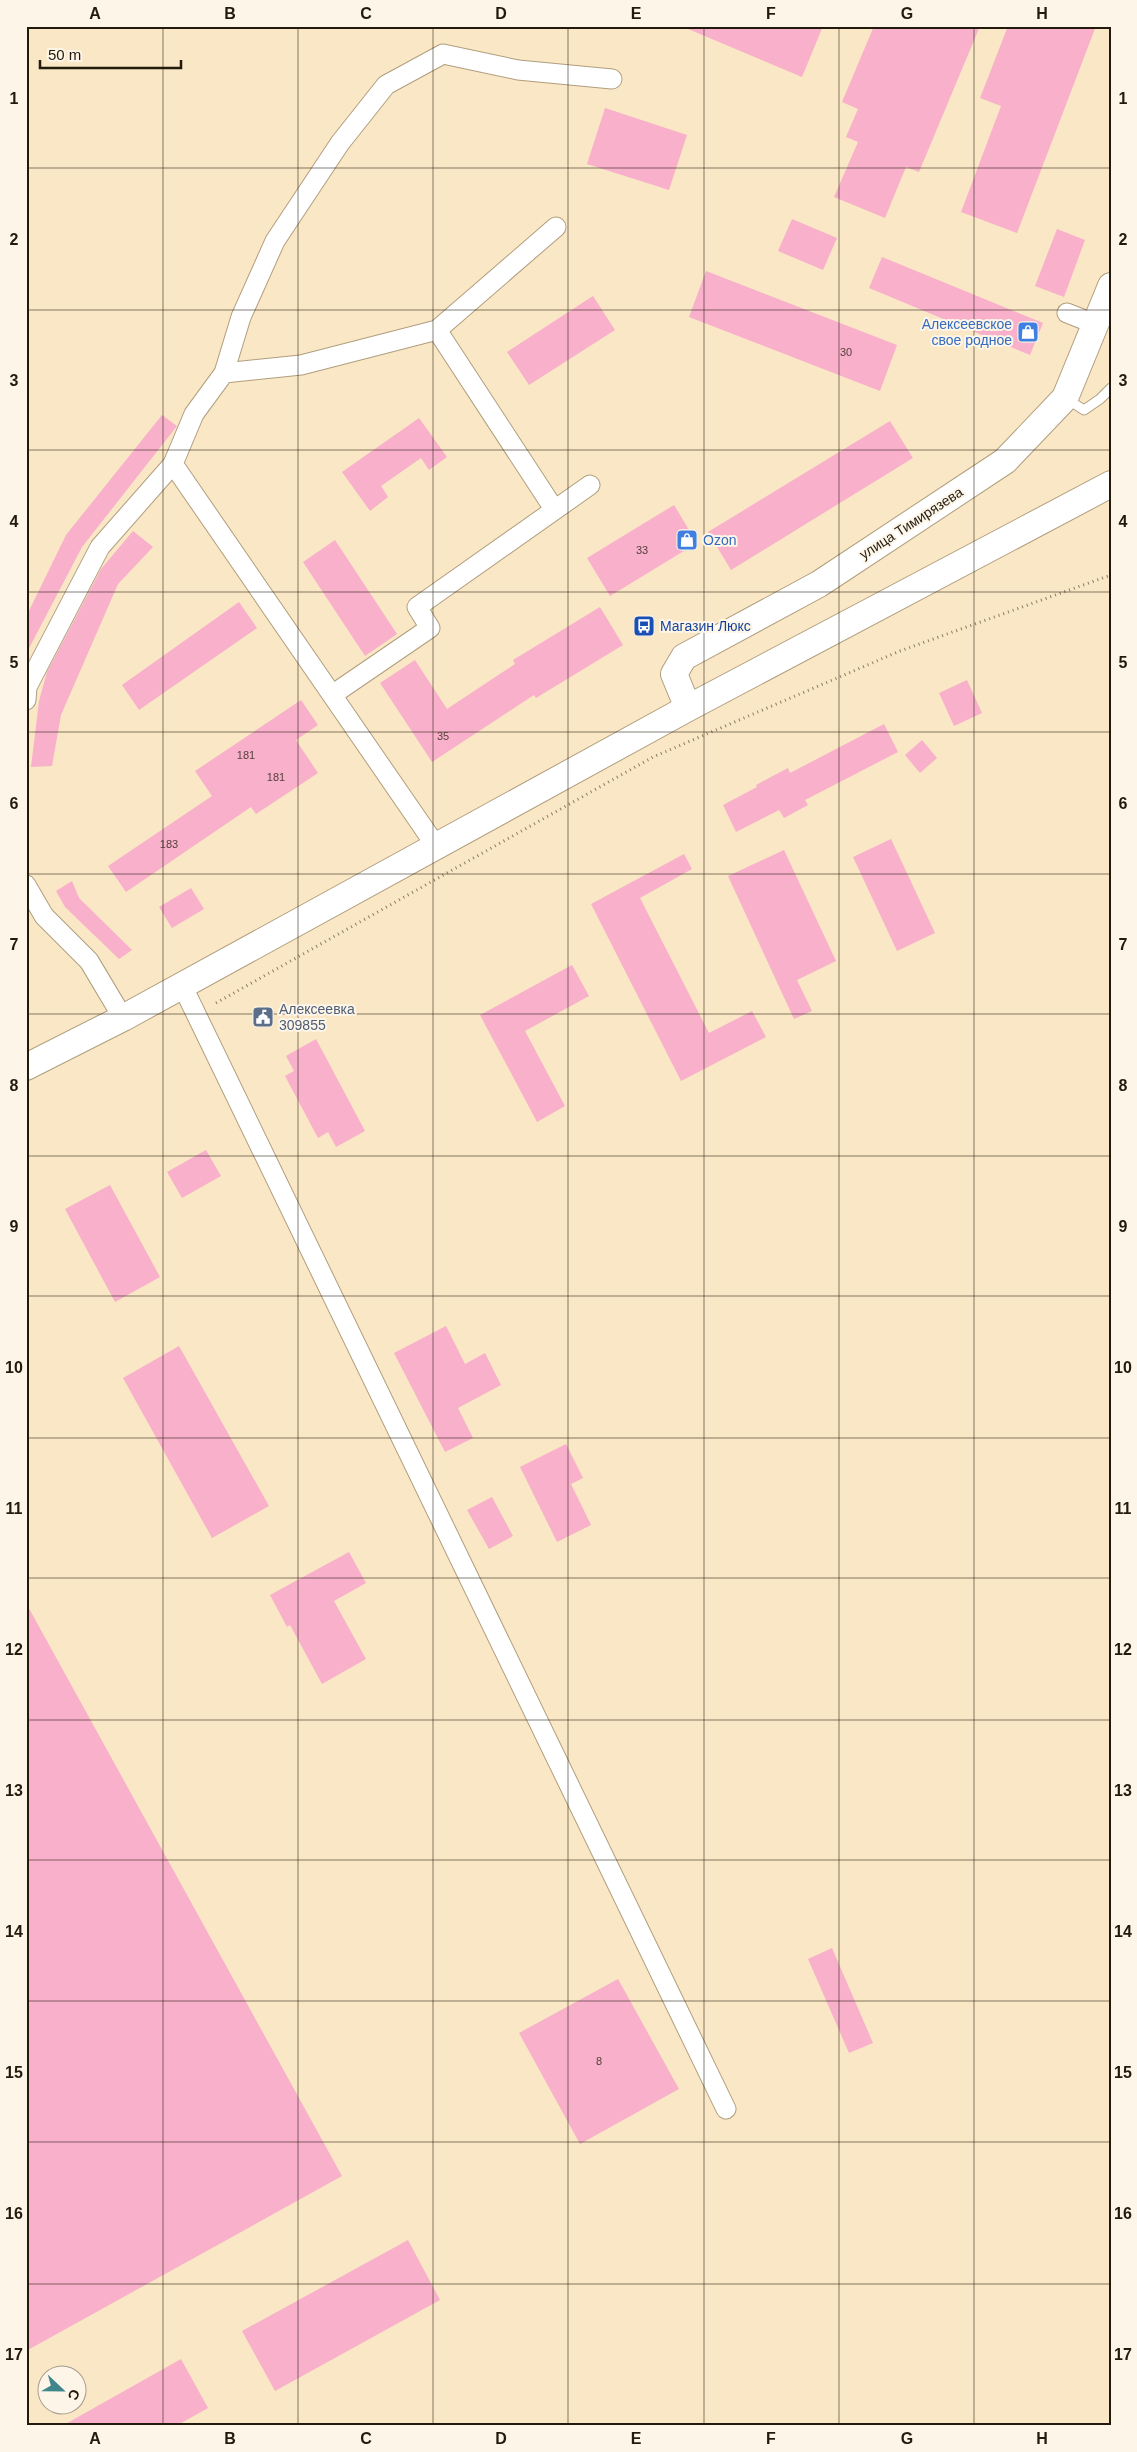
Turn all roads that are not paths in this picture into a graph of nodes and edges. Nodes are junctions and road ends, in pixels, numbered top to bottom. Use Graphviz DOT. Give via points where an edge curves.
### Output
graph roads {
  1 [pos="612,79"];
  2 [pos="556,228"];
  3 [pos="1111,286"];
  4 [pos="1067,313"];
  5 [pos="1095,324"];
  6 [pos="437,330"];
  7 [pos="224,373"];
  8 [pos="1111,388"];
  9 [pos="1065,398"];
  10 [pos="173,464"];
  11 [pos="1111,484"];
  12 [pos="590,485"];
  13 [pos="554,509"];
  14 [pos="332,695"];
  15 [pos="26,700"];
  16 [pos="688,708"];
  17 [pos="436,846"];
  18 [pos="26,885"];
  19 [pos="182,985"];
  20 [pos="123,1018"];
  21 [pos="26,1067"];
  22 [pos="726,2109"];
  1 -- 7 [label="street" via="518,70 443,54 386,85 340,143 275,241 241,317"];
  2 -- 6 [label="street"];
  3 -- 5 [label="main road, улица Тимирязева"];
  4 -- 5 [label="street"];
  5 -- 9 [label="main road, улица Тимирязева"];
  6 -- 7 [label="street" via="301,365"];
  6 -- 13 [label="street"];
  7 -- 10 [label="street" via="194,414"];
  8 -- 9 [label="lane" via="1084,410"];
  9 -- 16 [label="main road, улица Тимирязева" via="1006,461 819,584 684,657 674,674"];
  10 -- 14 [label="street"];
  10 -- 15 [label="street" via="100,548 28,687"];
  11 -- 16 [label="main road"];
  12 -- 13 [label="street"];
  13 -- 14 [label="street" via="416,607 430,628"];
  14 -- 17 [label="street"];
  16 -- 17 [label="main road"];
  17 -- 19 [label="main road"];
  18 -- 20 [label="street" via="44,916 89,961"];
  19 -- 20 [label="main road"];
  19 -- 22 [label="street"];
  20 -- 21 [label="main road"];
}
